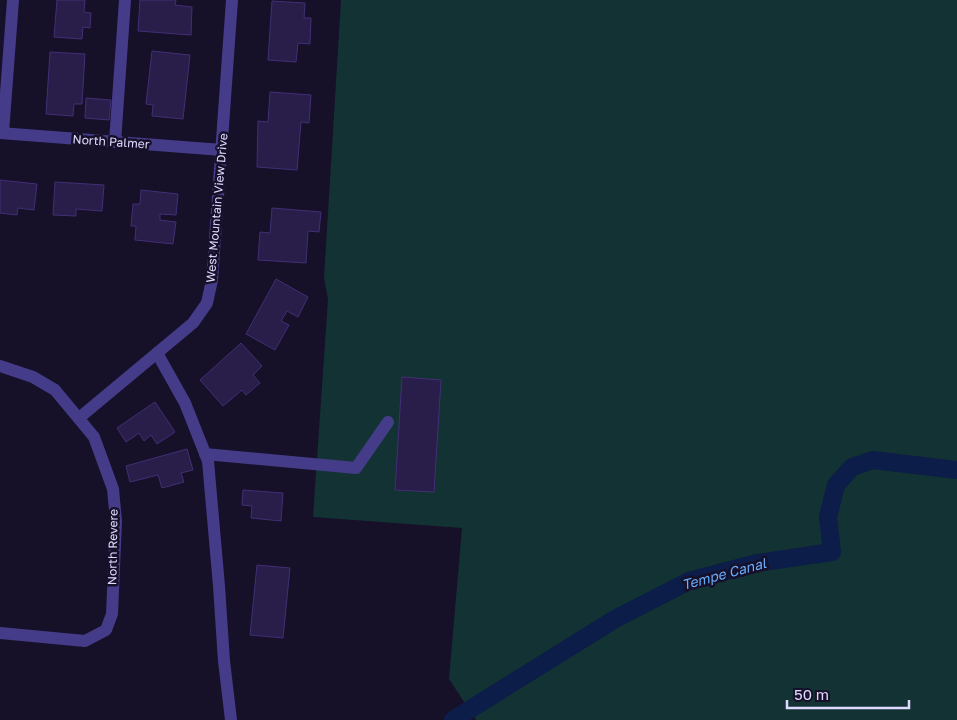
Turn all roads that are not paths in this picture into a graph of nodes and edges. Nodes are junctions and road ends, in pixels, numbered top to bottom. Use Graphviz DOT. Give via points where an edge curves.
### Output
graph roads {
  1 [pos="13,0"];
  2 [pos="125,0"];
  3 [pos="232,0"];
  4 [pos="2,133"];
  5 [pos="115,142"];
  6 [pos="222,150"];
  7 [pos="157,354"];
  8 [pos="0,366"];
  9 [pos="79,418"];
  10 [pos="388,422"];
  11 [pos="205,454"];
  12 [pos="0,633"];
  13 [pos="231,720"];
  1 -- 4 [label="street"];
  2 -- 5 [label="street"];
  3 -- 6 [label="street, West Mountain View Drive"];
  4 -- 5 [label="street, North Palmer"];
  5 -- 6 [label="street, North Palmer"];
  6 -- 7 [label="street, West Mountain View Drive" via="212,280 207,303 193,323"];
  7 -- 9 [label="street, West Mountain View Drive"];
  7 -- 11 [label="street" via="185,403"];
  8 -- 9 [label="street, North Revere" via="33,377 55,390"];
  9 -- 12 [label="street, North Revere" via="94,437 113,490 116,521 112,614 106,630 85,641"];
  10 -- 11 [label="street" via="356,468"];
  11 -- 13 [label="street"];
}
